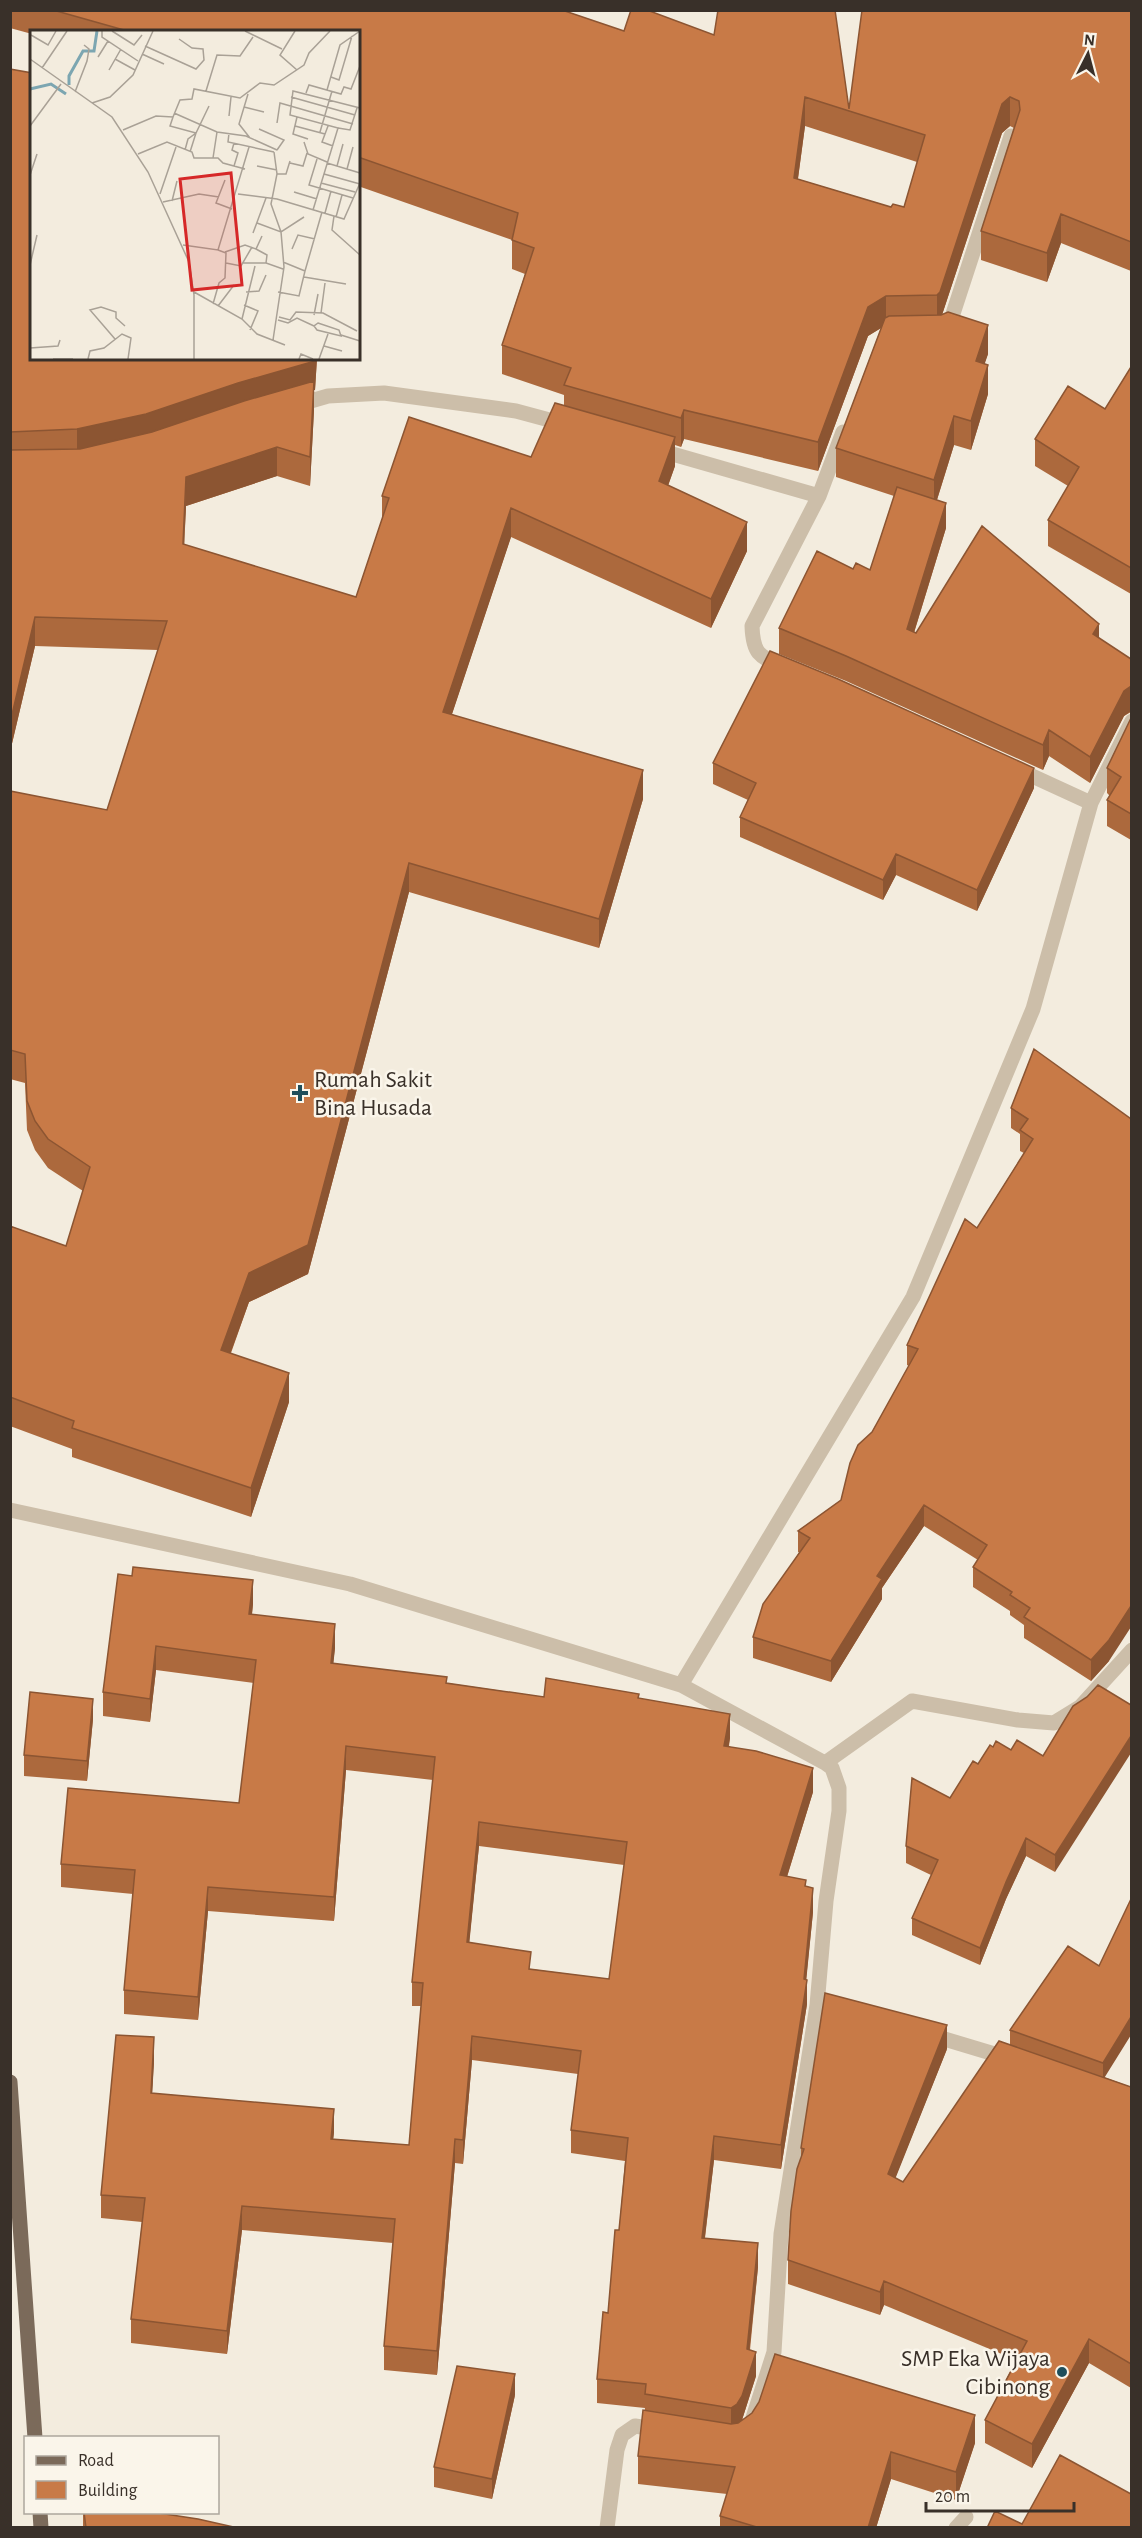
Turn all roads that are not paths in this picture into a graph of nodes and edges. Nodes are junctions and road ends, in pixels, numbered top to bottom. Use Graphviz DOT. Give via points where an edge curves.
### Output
graph roads {
  1 [pos="1011,136"];
  2 [pos="932,334"];
  3 [pos="285,409"];
  4 [pos="848,418"];
  5 [pos="582,429"];
  6 [pos="638,444"];
  7 [pos="819,496"];
  8 [pos="793,671"];
  9 [pos="1131,721"];
  10 [pos="1004,764"];
  11 [pos="1091,802"];
  12 [pos="10,1510"];
  13 [pos="1131,1650"];
  14 [pos="681,1685"];
  15 [pos="825,1763"];
  16 [pos="919,2032"];
  17 [pos="1031,2066"];
  18 [pos="10,2082"];
  19 [pos="679,2433"];
  20 [pos="744,2435"];
  21 [pos="34,2436"];
  22 [pos="607,2528"];
  1 -- 2 [label="street" via="949,326 941,334"];
  3 -- 5 [label="street" via="328,396 384,393 516,411"];
  4 -- 7 [label="street"];
  6 -- 7 [label="street"];
  7 -- 8 [label="street" via="752,626 754,648 761,657"];
  9 -- 11 [label="street"];
  10 -- 11 [label="street"];
  11 -- 14 [label="street" via="1033,1009 913,1297"];
  12 -- 14 [label="street" via="350,1584"];
  13 -- 15 [label="street" via="1080,1707 1054,1723 912,1701"];
  14 -- 15 [label="street"];
  15 -- 20 [label="street" via="831,1768 838,1788 839,1812 826,1901 823,2006 781,2234 774,2352"];
  16 -- 17 [label="street"];
  18 -- 21 [label="main road"];
  19 -- 22 [label="street" via="635,2426 622,2435"];
}
